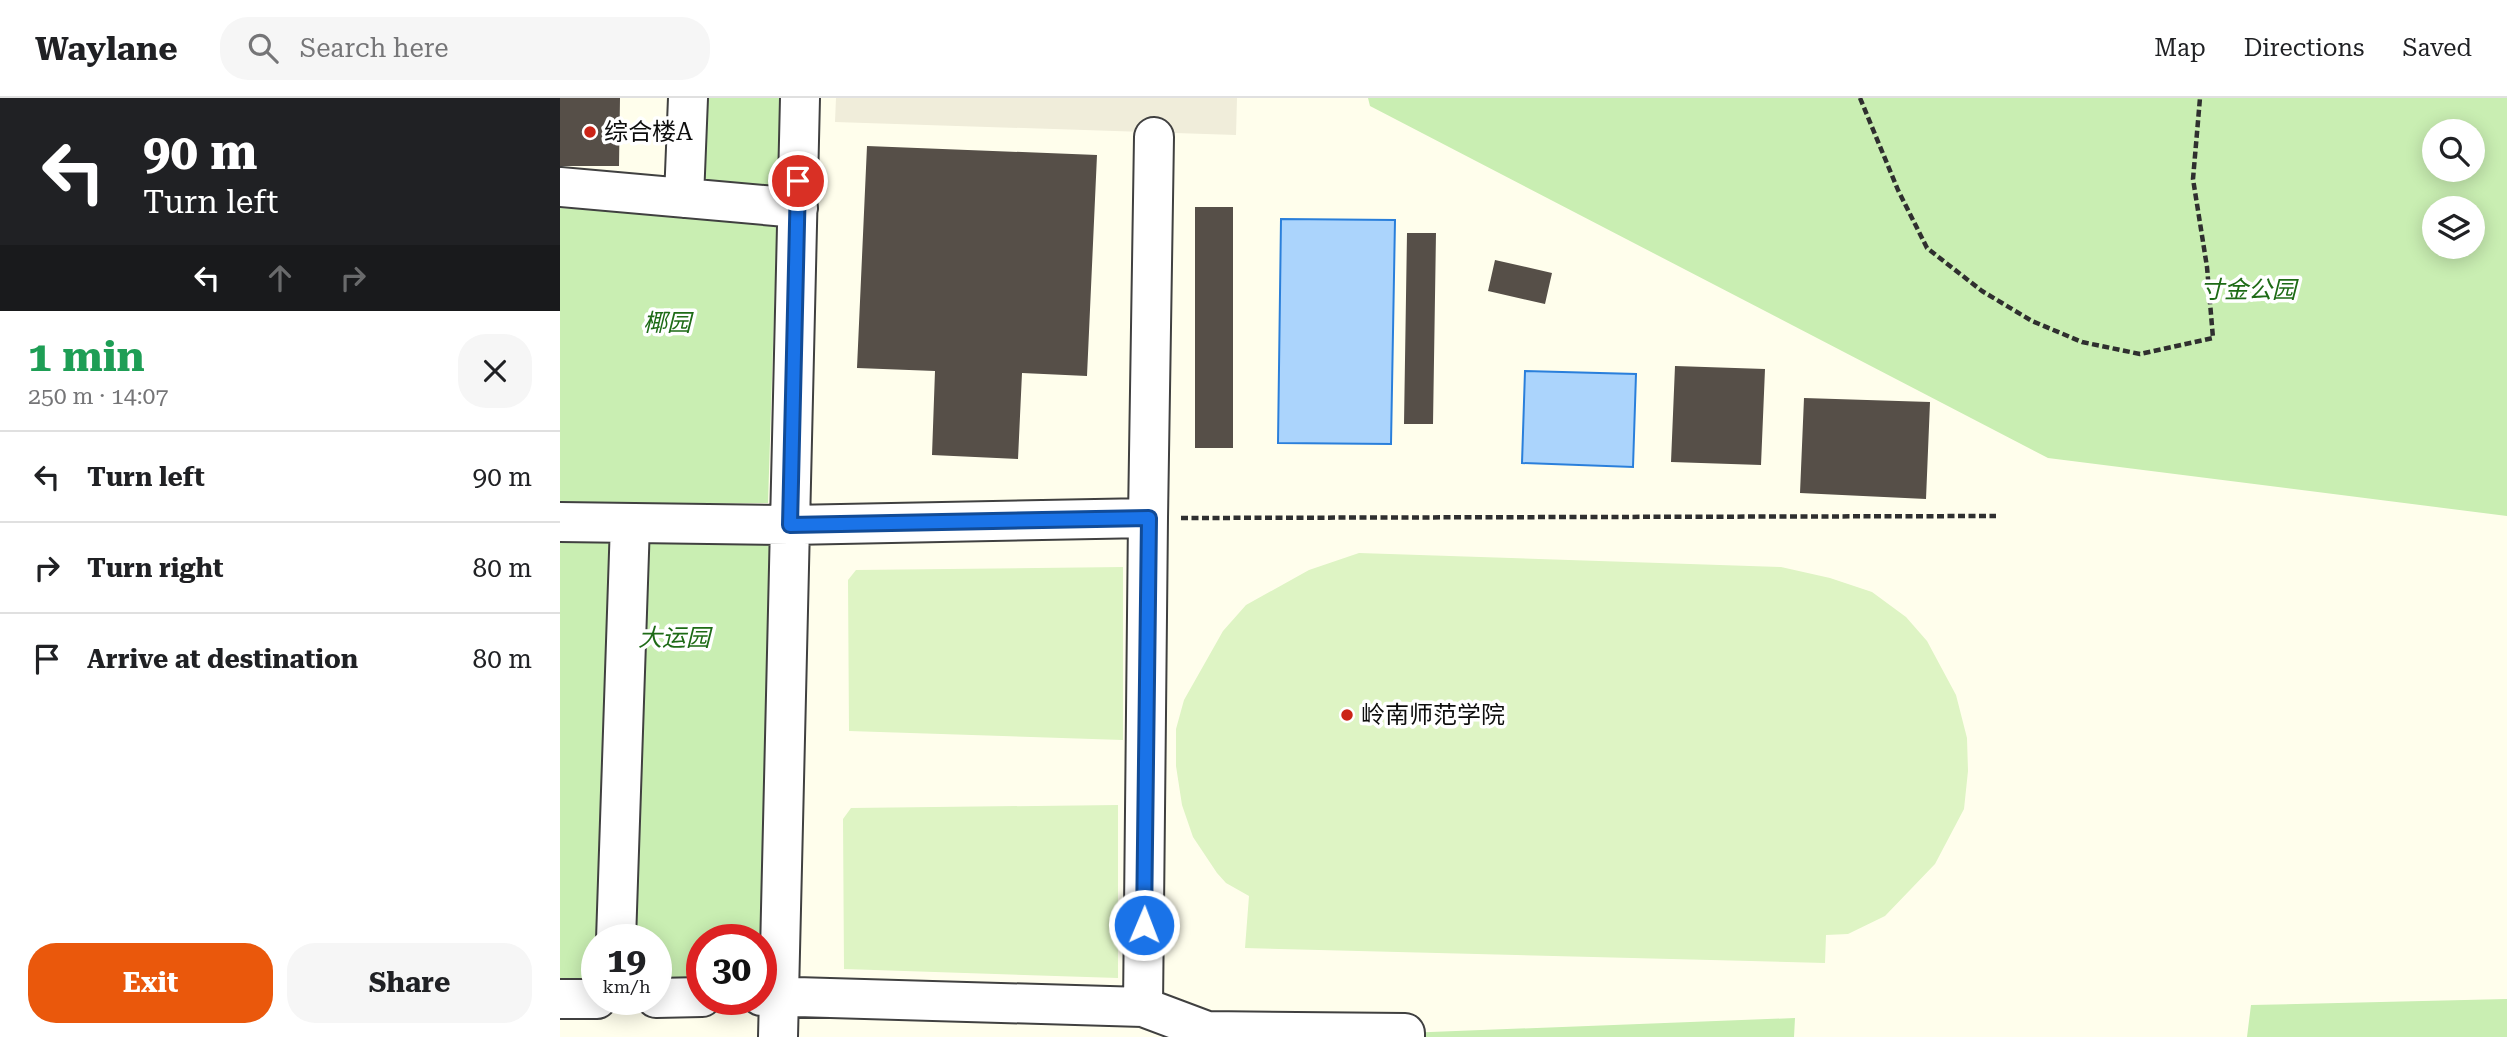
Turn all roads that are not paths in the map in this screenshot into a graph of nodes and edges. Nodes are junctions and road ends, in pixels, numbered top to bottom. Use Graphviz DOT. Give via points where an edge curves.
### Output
graph roads {
  1 [pos="688,98"];
  2 [pos="800,98"];
  3 [pos="1154,138"];
  4 [pos="560,187"];
  5 [pos="684,198"];
  6 [pos="798,208"];
  7 [pos="1149,518"];
  8 [pos="560,522"];
  9 [pos="630,523"];
  10 [pos="790,525"];
  11 [pos="616,924"];
  12 [pos="773,924"];
  13 [pos="777,995"];
  14 [pos="560,999"];
  15 [pos="581,999"];
  16 [pos="1143,1007"];
  17 [pos="774,1015"];
  18 [pos="778,1037"];
  19 [pos="1405,1037"];
  1 -- 5 [label="street"];
  2 -- 6 [label="street"];
  3 -- 7 [label="street"];
  4 -- 5 [label="street"];
  5 -- 6 [label="street"];
  6 -- 10 [label="street"];
  7 -- 10 [label="street"];
  7 -- 16 [label="street"];
  8 -- 9 [label="street"];
  8 -- 10 [label="street"];
  9 -- 10 [label="street"];
  9 -- 11 [label="street"];
  10 -- 12 [label="street"];
  13 -- 16 [label="street"];
  14 -- 15 [label="street"];
  16 -- 19 [label="street" via="1207,1031 1405,1033"];
  17 -- 18 [label="street"];
}
